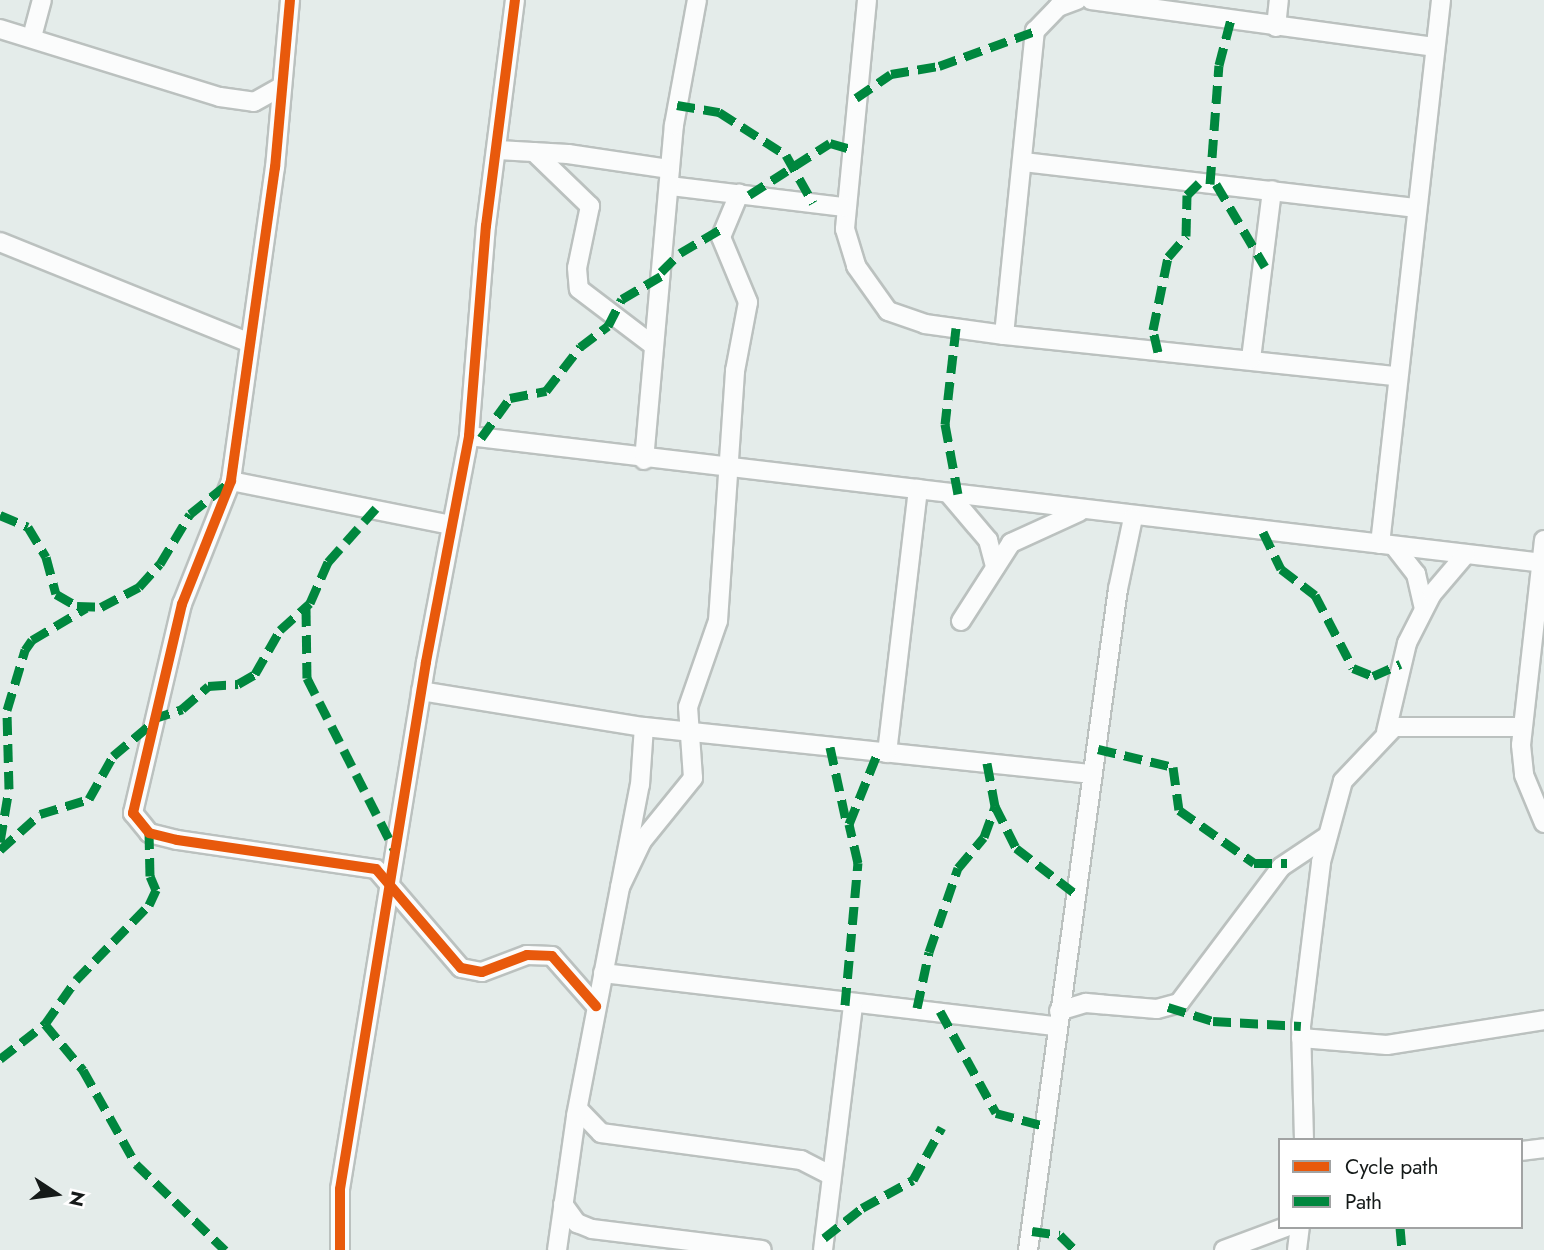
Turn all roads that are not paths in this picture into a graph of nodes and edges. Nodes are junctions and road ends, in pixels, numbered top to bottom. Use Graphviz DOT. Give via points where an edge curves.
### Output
graph roads {
  1 [pos="42,0"];
  2 [pos="290,0"];
  3 [pos="515,0"];
  4 [pos="697,0"];
  5 [pos="867,0"];
  6 [pos="1077,0"];
  7 [pos="1091,0"];
  8 [pos="1279,0"];
  9 [pos="1441,0"];
  10 [pos="1276,27"];
  11 [pos="0,29"];
  12 [pos="32,37"];
  13 [pos="1434,47"];
  14 [pos="281,87"];
  15 [pos="498,150"];
  16 [pos="534,152"];
  17 [pos="1024,162"];
  18 [pos="670,178"];
  19 [pos="1272,190"];
  20 [pos="740,194"];
  21 [pos="844,207"];
  22 [pos="1414,208"];
  23 [pos="0,242"];
  24 [pos="1004,335"];
  25 [pos="248,342"];
  26 [pos="654,346"];
  27 [pos="1251,359"];
  28 [pos="1397,376"];
  29 [pos="469,436"];
  30 [pos="644,460"];
  31 [pos="731,469"];
  32 [pos="231,481"];
  33 [pos="918,489"];
  34 [pos="948,493"];
  35 [pos="1082,511"];
  36 [pos="1133,518"];
  37 [pos="452,525"];
  38 [pos="1544,540"];
  39 [pos="1387,545"];
  40 [pos="1465,554"];
  41 [pos="1543,563"];
  42 [pos="995,567"];
  43 [pos="1424,608"];
  44 [pos="961,621"];
  45 [pos="421,691"];
  46 [pos="644,727"];
  47 [pos="1522,727"];
  48 [pos="688,732"];
  49 [pos="1385,732"];
  50 [pos="887,752"];
  51 [pos="1093,774"];
  52 [pos="1544,822"];
  53 [pos="1326,837"];
  54 [pos="620,887"];
  55 [pos="389,890"];
  56 [pos="603,973"];
  57 [pos="596,1006"];
  58 [pos="853,1006"];
  59 [pos="1058,1019"];
  60 [pos="1544,1020"];
  61 [pos="1301,1038"];
  62 [pos="578,1109"];
  63 [pos="1304,1138"];
  64 [pos="1544,1148"];
  65 [pos="1523,1151"];
  66 [pos="831,1175"];
  67 [pos="563,1204"];
  68 [pos="1281,1229"];
  69 [pos="1300,1229"];
  70 [pos="340,1250"];
  71 [pos="557,1250"];
  72 [pos="762,1250"];
  73 [pos="823,1250"];
  74 [pos="1028,1250"];
  75 [pos="1224,1250"];
  76 [pos="1297,1250"];
  1 -- 12 [label="street"];
  2 -- 14 [label="street"];
  3 -- 15 [label="street"];
  4 -- 18 [label="street"];
  5 -- 21 [label="street"];
  6 -- 17 [label="street" via="1058,7 1035,31"];
  7 -- 10 [label="street"];
  8 -- 10 [label="street"];
  9 -- 13 [label="street"];
  10 -- 13 [label="street"];
  11 -- 12 [label="street"];
  12 -- 14 [label="street" via="220,97 254,102"];
  13 -- 22 [label="street"];
  14 -- 25 [label="street"];
  15 -- 16 [label="street"];
  15 -- 29 [label="street"];
  16 -- 18 [label="street"];
  16 -- 26 [label="street" via="590,206 577,268 579,289"];
  17 -- 19 [label="street"];
  17 -- 24 [label="street"];
  18 -- 20 [label="street"];
  18 -- 26 [label="street"];
  19 -- 22 [label="street"];
  19 -- 27 [label="street"];
  20 -- 21 [label="street"];
  20 -- 31 [label="street" via="722,237 748,302 735,371"];
  21 -- 24 [label="street" via="856,266 888,311 925,324"];
  22 -- 28 [label="street"];
  23 -- 25 [label="street"];
  24 -- 27 [label="street"];
  25 -- 32 [label="street"];
  26 -- 30 [label="street"];
  27 -- 28 [label="street"];
  28 -- 39 [label="street"];
  29 -- 30 [label="street"];
  29 -- 37 [label="street"];
  30 -- 31 [label="street"];
  31 -- 33 [label="street"];
  31 -- 48 [label="street" via="718,621 690,698"];
  32 -- 37 [label="street"];
  32 -- 55 [label="street" via="182,604 134,813 149,833 177,841 376,869"];
  33 -- 34 [label="street"];
  33 -- 50 [label="street"];
  34 -- 35 [label="street"];
  34 -- 42 [label="street" via="988,540"];
  35 -- 36 [label="street"];
  35 -- 42 [label="street" via="1020,536"];
  36 -- 39 [label="street"];
  36 -- 51 [label="street"];
  37 -- 45 [label="street"];
  38 -- 41 [label="street"];
  39 -- 40 [label="street"];
  39 -- 43 [label="street" via="1416,574"];
  40 -- 41 [label="street"];
  40 -- 43 [label="street"];
  41 -- 47 [label="street"];
  42 -- 44 [label="street"];
  43 -- 49 [label="street" via="1407,643"];
  45 -- 46 [label="street"];
  45 -- 55 [label="street"];
  46 -- 48 [label="street"];
  46 -- 54 [label="street" via="640,785"];
  47 -- 49 [label="street" via="1480,731 1408,726"];
  47 -- 52 [label="street" via="1524,775"];
  48 -- 50 [label="street"];
  48 -- 54 [label="street" via="693,778 687,791 642,841"];
  49 -- 53 [label="street" via="1343,781"];
  50 -- 51 [label="street"];
  51 -- 59 [label="street"];
  53 -- 59 [label="street" via="1281,867 1179,1003 1136,1009 1086,1003"];
  53 -- 61 [label="street"];
  54 -- 56 [label="street"];
  55 -- 57 [label="street" via="461,968 482,971 527,955 552,956"];
  55 -- 70 [label="street" via="340,1189"];
  56 -- 57 [label="street"];
  56 -- 58 [label="street"];
  57 -- 62 [label="street"];
  58 -- 59 [label="street"];
  58 -- 66 [label="street"];
  59 -- 74 [label="street"];
  60 -- 61 [label="street" via="1387,1045"];
  61 -- 63 [label="street"];
  62 -- 66 [label="street" via="601,1133 801,1160"];
  62 -- 67 [label="street"];
  64 -- 65 [label="street"];
  66 -- 73 [label="street"];
  67 -- 71 [label="street"];
  67 -- 72 [label="street" via="577,1223 592,1229"];
  68 -- 75 [label="street"];
  69 -- 76 [label="street"];
}
